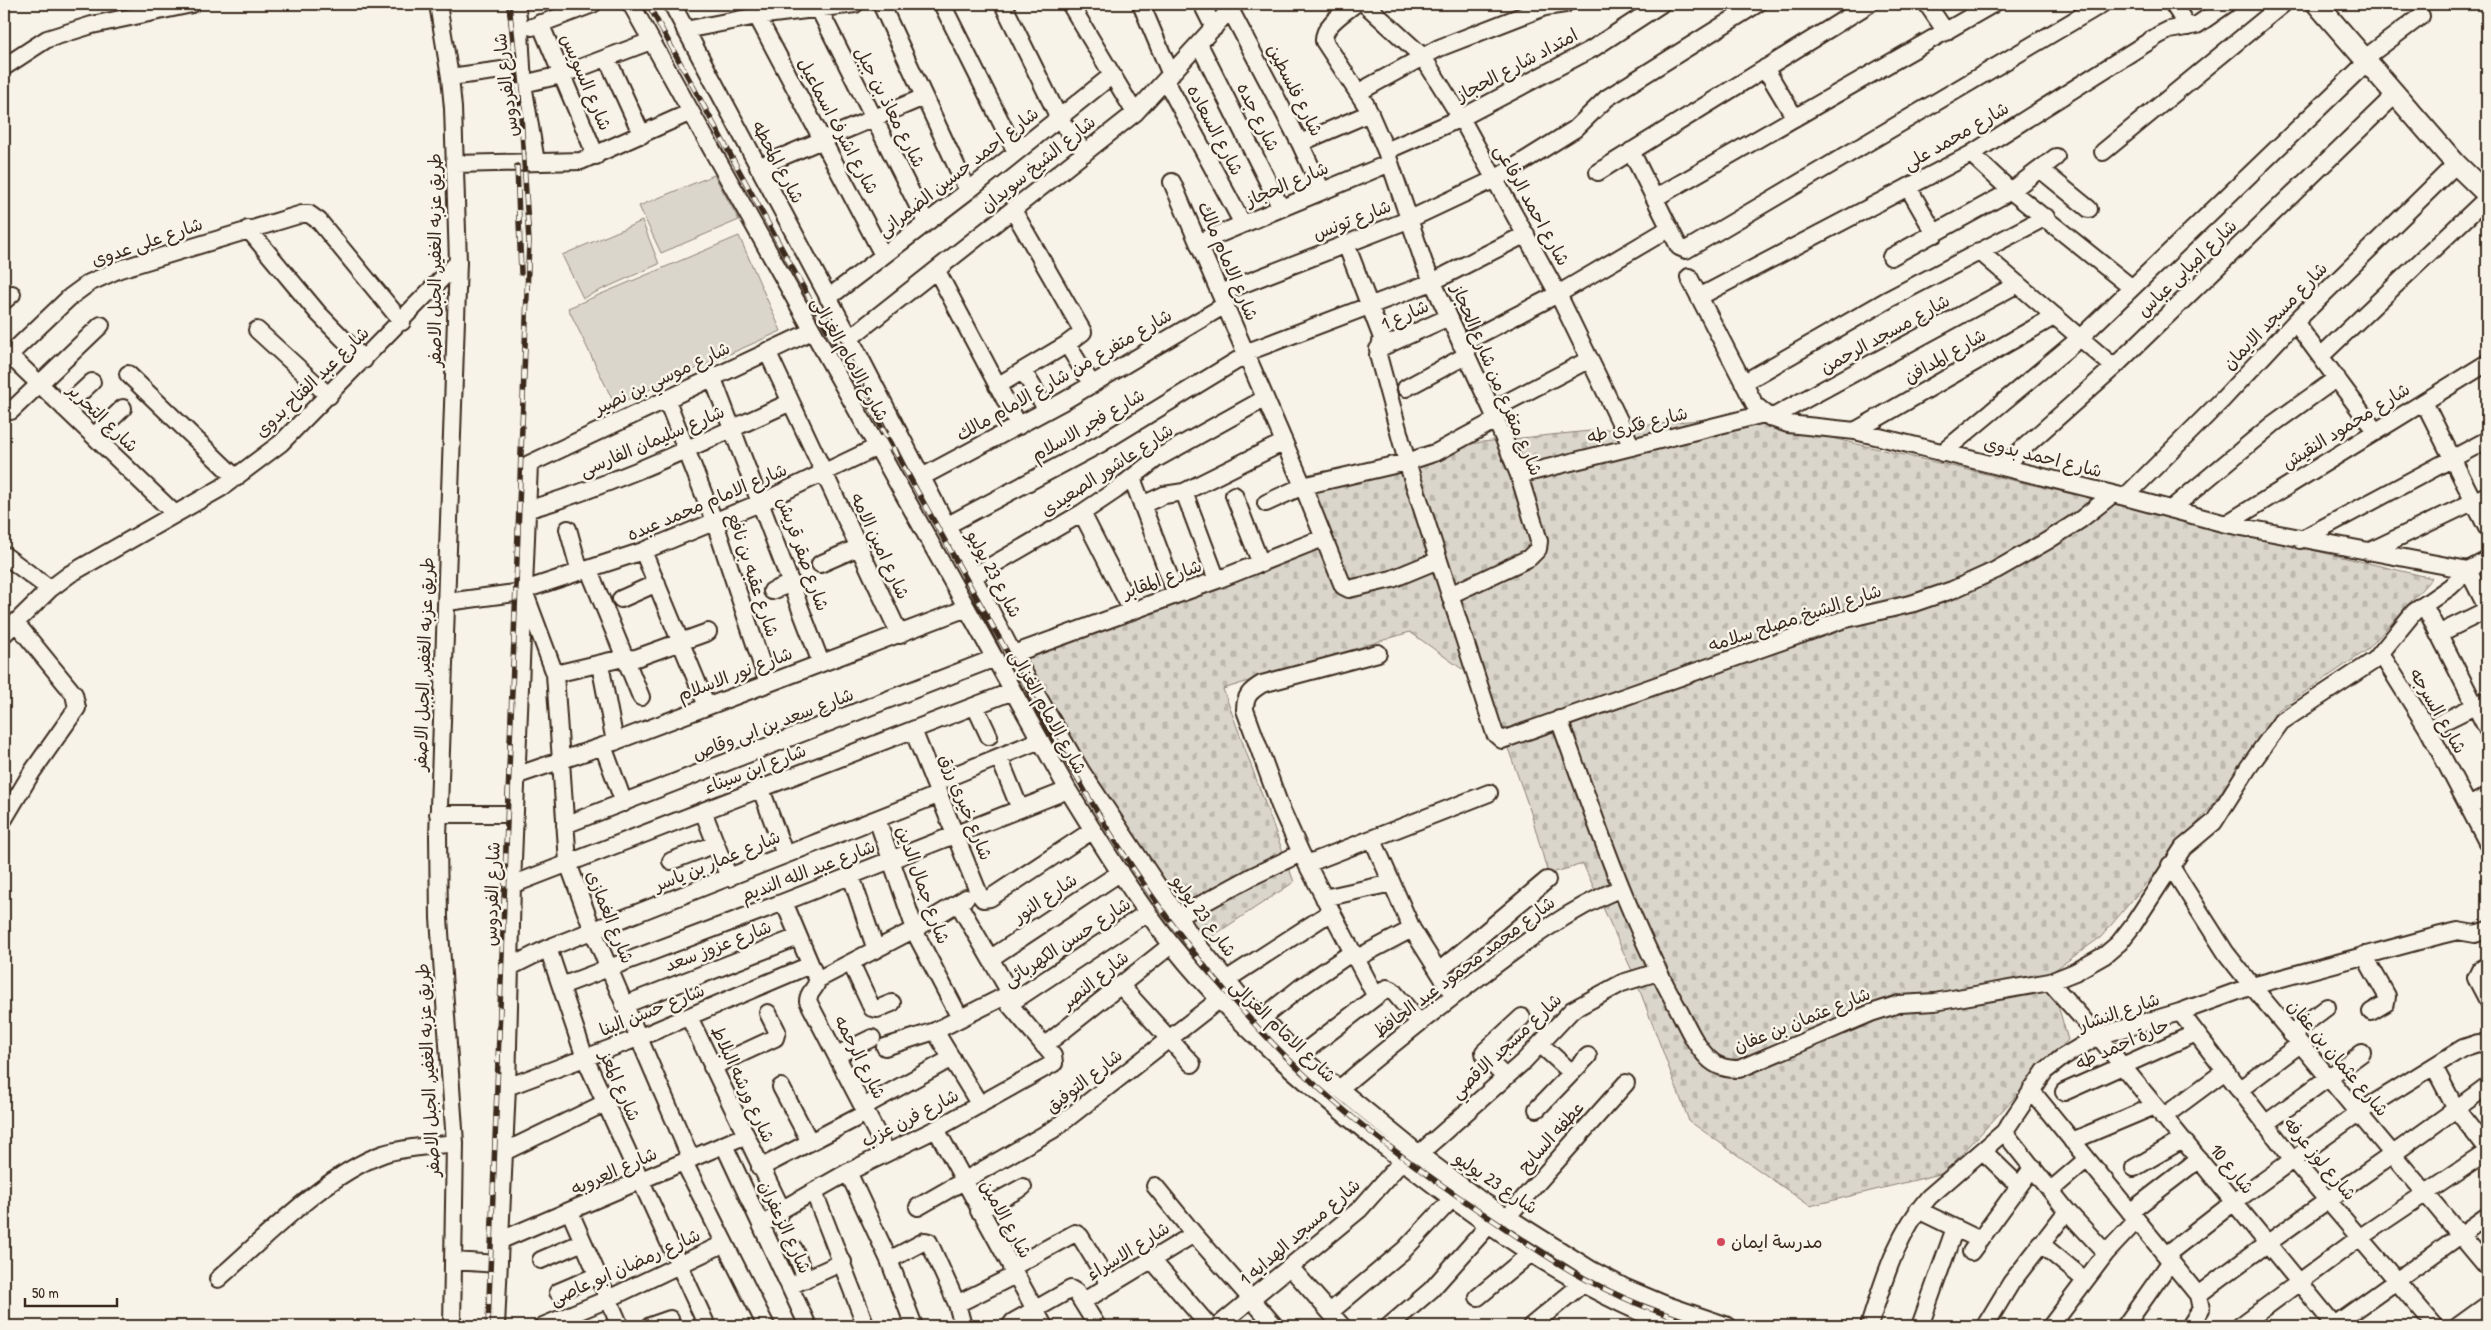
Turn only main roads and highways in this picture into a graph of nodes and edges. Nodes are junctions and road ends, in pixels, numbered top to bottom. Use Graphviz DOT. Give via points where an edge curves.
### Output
graph roads {
  1 [pos="2318,4"];
  2 [pos="2487,194"];
  1 -- 2 [label="main road" via="2456,164"];
}
